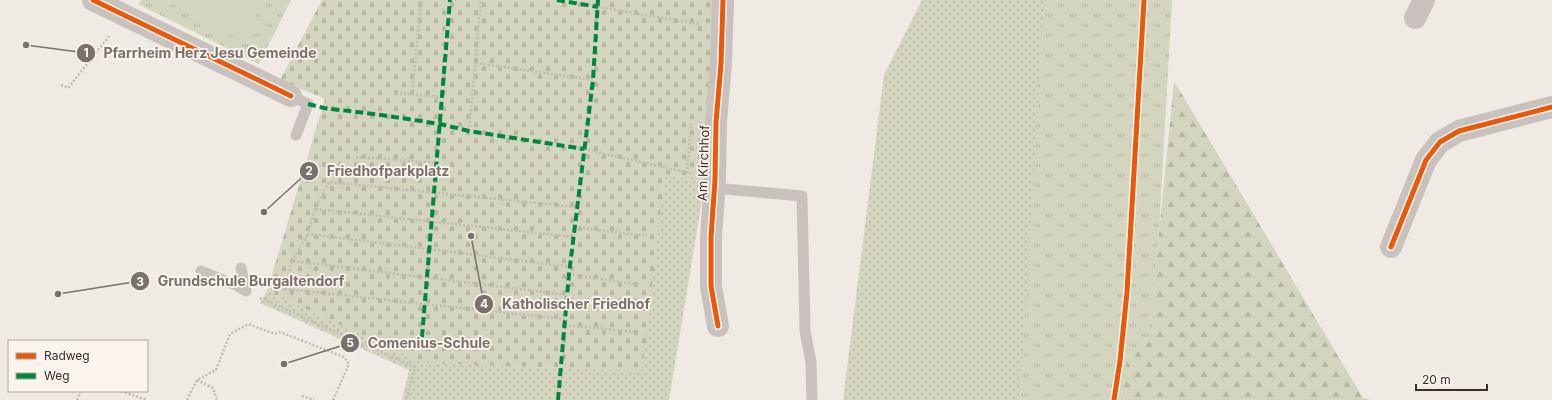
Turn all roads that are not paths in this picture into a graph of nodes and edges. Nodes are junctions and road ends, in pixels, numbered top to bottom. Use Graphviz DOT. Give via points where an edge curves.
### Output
graph roads {
  1 [pos="92,0"];
  2 [pos="723,0"];
  3 [pos="291,96"];
  4 [pos="1552,107"];
  5 [pos="296,135"];
  6 [pos="714,184"];
  7 [pos="1391,247"];
  8 [pos="241,268"];
  9 [pos="201,270"];
  10 [pos="718,326"];
  11 [pos="812,400"];
  1 -- 3 [label="street"];
  2 -- 6 [label="street, Am Kirchhof"];
  3 -- 5 [label="lane" via="308,104"];
  4 -- 7 [label="street" via="1459,131 1440,142 1426,160"];
  6 -- 10 [label="street, Am Kirchhof" via="711,286"];
  6 -- 11 [label="lane" via="802,196 805,331 811,362"];
  8 -- 9 [label="lane" via="246,291"];
}
